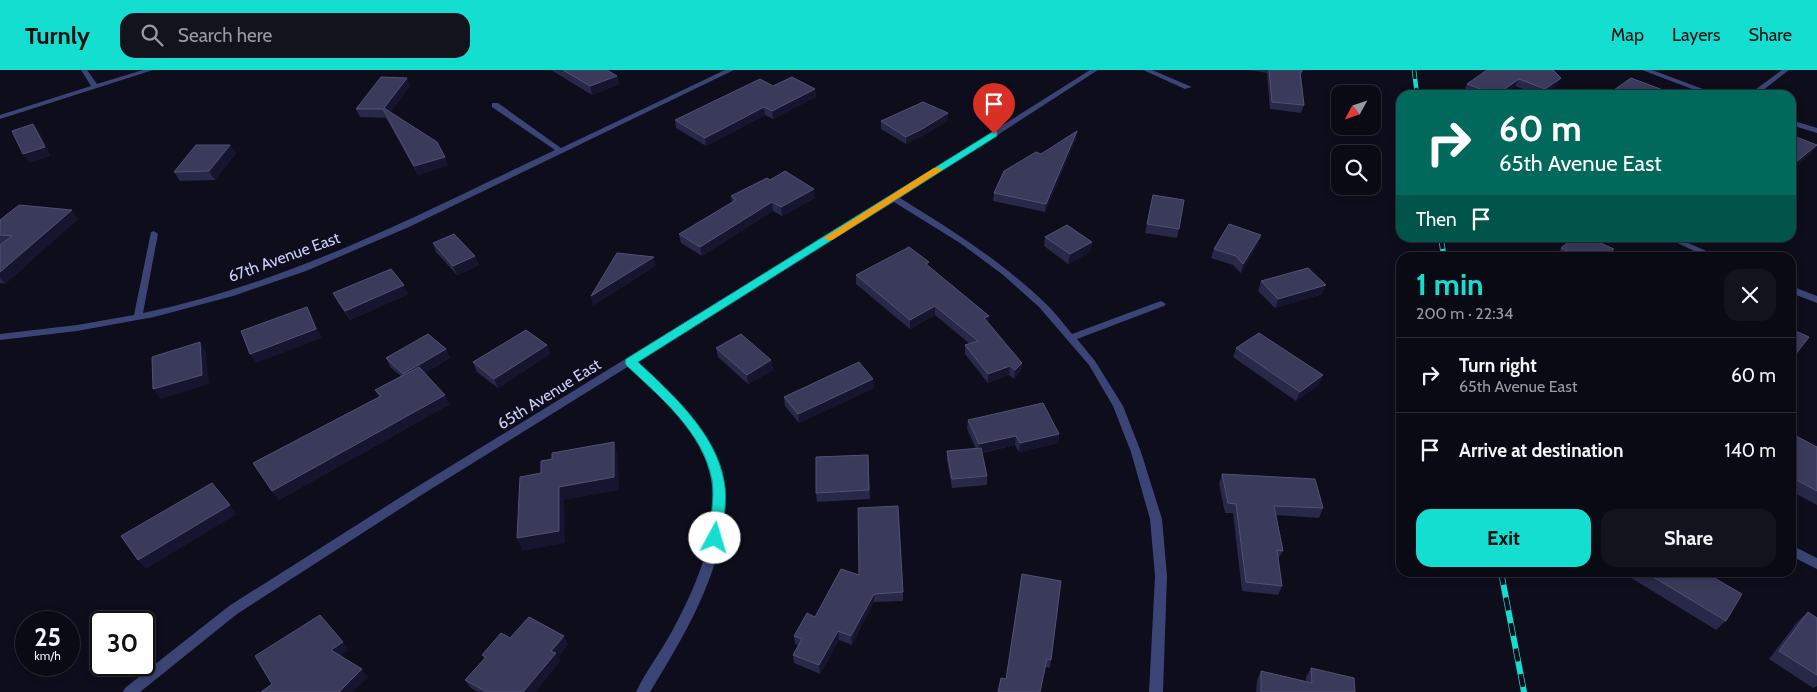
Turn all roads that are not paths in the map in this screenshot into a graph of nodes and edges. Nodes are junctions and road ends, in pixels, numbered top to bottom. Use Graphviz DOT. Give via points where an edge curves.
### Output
graph roads {
  1 [pos="84,70"];
  2 [pos="150,70"];
  3 [pos="731,70"];
  4 [pos="1095,70"];
  5 [pos="1146,70"];
  6 [pos="1645,70"];
  7 [pos="1786,70"];
  8 [pos="96,87"];
  9 [pos="1188,87"];
  10 [pos="1701,90"];
  11 [pos="1759,90"];
  12 [pos="495,105"];
  13 [pos="0,117"];
  14 [pos="1796,124"];
  15 [pos="1817,131"];
  16 [pos="561,151"];
  17 [pos="894,198"];
  18 [pos="154,234"];
  19 [pos="1680,242"];
  20 [pos="1704,252"];
  21 [pos="1796,291"];
  22 [pos="1817,300"];
  23 [pos="1161,304"];
  24 [pos="138,316"];
  25 [pos="0,337"];
  26 [pos="1070,338"];
  27 [pos="630,362"];
  28 [pos="1796,553"];
  29 [pos="1817,564"];
  30 [pos="130,692"];
  31 [pos="643,692"];
  32 [pos="1156,692"];
  1 -- 8 [label="street"];
  2 -- 8 [label="street"];
  3 -- 16 [label="street, 67th Avenue East"];
  4 -- 17 [label="street, 65th Avenue East"];
  5 -- 9 [label="street"];
  6 -- 10 [label="street"];
  7 -- 11 [label="street"];
  8 -- 13 [label="street"];
  12 -- 16 [label="street"];
  14 -- 15 [label="street"];
  16 -- 24 [label="street, 67th Avenue East" via="324,261 252,286"];
  17 -- 26 [label="street" via="1005,272 1042,305"];
  17 -- 27 [label="street, 65th Avenue East"];
  18 -- 24 [label="street"];
  19 -- 20 [label="street"];
  21 -- 22 [label="street"];
  23 -- 26 [label="street"];
  24 -- 25 [label="street, 67th Avenue East"];
  26 -- 32 [label="street" via="1092,363 1118,406 1156,519 1161,576"];
  27 -- 30 [label="street, 65th Avenue East" via="232,610"];
  27 -- 31 [label="street" via="667,396 691,424 706,448 718,481 715,538 707,571 680,631"];
  28 -- 29 [label="street"];
}
